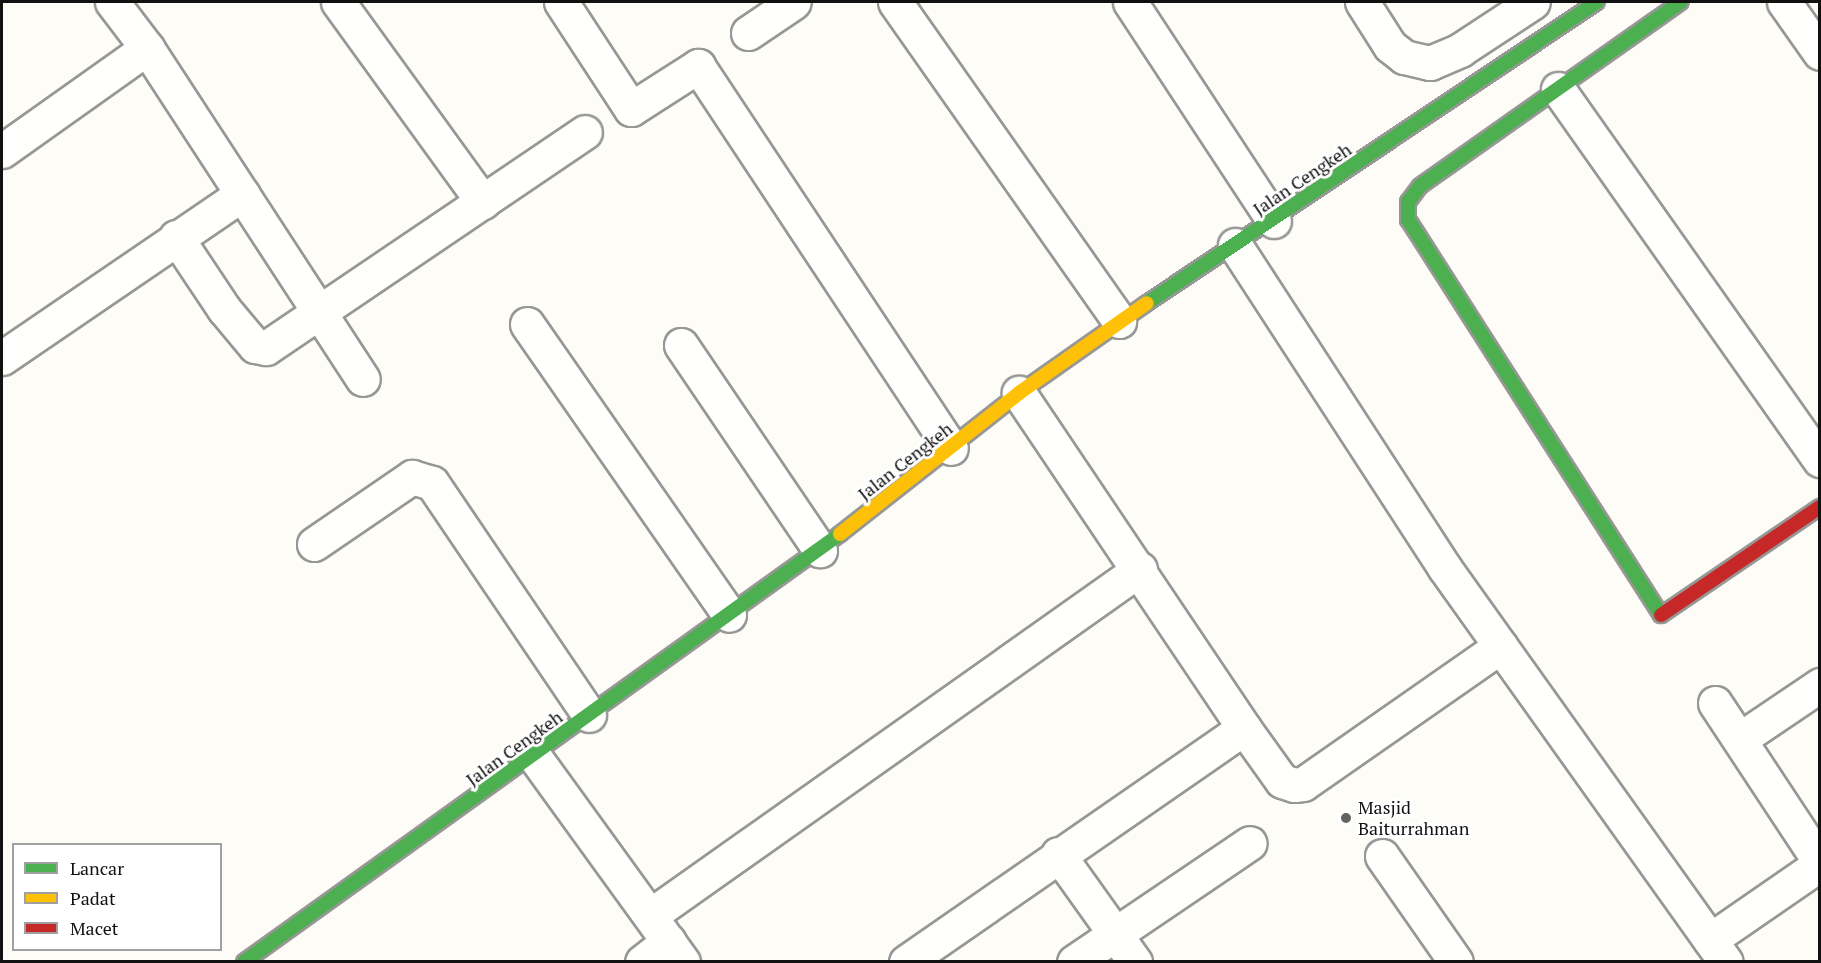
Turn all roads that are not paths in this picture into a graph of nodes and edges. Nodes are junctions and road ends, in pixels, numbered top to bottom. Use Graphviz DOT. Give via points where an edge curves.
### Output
graph roads {
  1 [pos="112,2"];
  2 [pos="338,2"];
  3 [pos="561,2"];
  4 [pos="794,2"];
  5 [pos="895,2"];
  6 [pos="1130,2"];
  7 [pos="1362,2"];
  8 [pos="1533,2"];
  9 [pos="1597,2"];
  10 [pos="1681,2"];
  11 [pos="1784,2"];
  12 [pos="748,33"];
  13 [pos="147,48"];
  14 [pos="1820,52"];
  15 [pos="1558,90"];
  16 [pos="585,132"];
  17 [pos="2,151"];
  18 [pos="242,194"];
  19 [pos="483,202"];
  20 [pos="1274,222"];
  21 [pos="176,237"];
  22 [pos="1235,245"];
  23 [pos="319,311"];
  24 [pos="1119,321"];
  25 [pos="527,324"];
  26 [pos="681,345"];
  27 [pos="2,358"];
  28 [pos="363,379"];
  29 [pos="1019,393"];
  30 [pos="951,447"];
  31 [pos="1820,460"];
  32 [pos="1820,507"];
  33 [pos="314,544"];
  34 [pos="820,550"];
  35 [pos="1140,569"];
  36 [pos="729,615"];
  37 [pos="1501,646"];
  38 [pos="1820,685"];
  39 [pos="1715,703"];
  40 [pos="589,714"];
  41 [pos="1244,728"];
  42 [pos="1740,739"];
  43 [pos="534,756"];
  44 [pos="1250,843"];
  45 [pos="1058,854"];
  46 [pos="1382,856"];
  47 [pos="1820,863"];
  48 [pos="1114,933"];
  49 [pos="668,939"];
  50 [pos="1718,951"];
  51 [pos="255,959"];
  52 [pos="642,962"];
  53 [pos="906,962"];
  54 [pos="1074,962"];
  55 [pos="1135,962"];
  56 [pos="1456,962"];
  1 -- 13 [label="street"];
  2 -- 19 [label="street"];
  3 -- 30 [label="street" via="631,109 698,66"];
  4 -- 12 [label="street"];
  5 -- 24 [label="street"];
  6 -- 20 [label="street"];
  7 -- 8 [label="street" via="1390,46 1404,57 1430,63 1460,50"];
  9 -- 20 [label="street, Jalan Cengkeh"];
  10 -- 15 [label="street"];
  11 -- 14 [label="street"];
  13 -- 17 [label="street"];
  13 -- 18 [label="street"];
  15 -- 31 [label="street"];
  15 -- 32 [label="street" via="1420,186 1408,202 1408,220 1662,617"];
  16 -- 19 [label="street"];
  18 -- 21 [label="street"];
  18 -- 23 [label="street"];
  19 -- 23 [label="street"];
  20 -- 22 [label="street, Jalan Cengkeh"];
  21 -- 23 [label="street" via="224,309 255,346 272,345"];
  21 -- 27 [label="street"];
  22 -- 24 [label="street, Jalan Cengkeh"];
  22 -- 37 [label="street" via="1382,475"];
  23 -- 28 [label="street"];
  24 -- 29 [label="street, Jalan Cengkeh"];
  25 -- 36 [label="street"];
  26 -- 34 [label="street"];
  29 -- 30 [label="street, Jalan Cengkeh"];
  29 -- 35 [label="street"];
  30 -- 34 [label="street, Jalan Cengkeh"];
  33 -- 40 [label="street" via="412,477 432,483"];
  34 -- 36 [label="street, Jalan Cengkeh"];
  35 -- 41 [label="street"];
  35 -- 49 [label="street"];
  36 -- 40 [label="street, Jalan Cengkeh"];
  37 -- 41 [label="street" via="1303,784 1282,781"];
  37 -- 50 [label="street"];
  38 -- 42 [label="street"];
  39 -- 42 [label="street"];
  40 -- 43 [label="street, Jalan Cengkeh"];
  41 -- 45 [label="street"];
  42 -- 47 [label="street"];
  43 -- 49 [label="street"];
  43 -- 51 [label="street, Jalan Cengkeh"];
  44 -- 48 [label="street"];
  45 -- 48 [label="street"];
  45 -- 53 [label="street"];
  46 -- 56 [label="street"];
  47 -- 50 [label="street"];
  48 -- 54 [label="street"];
  48 -- 55 [label="street"];
  49 -- 52 [label="street"];
}
